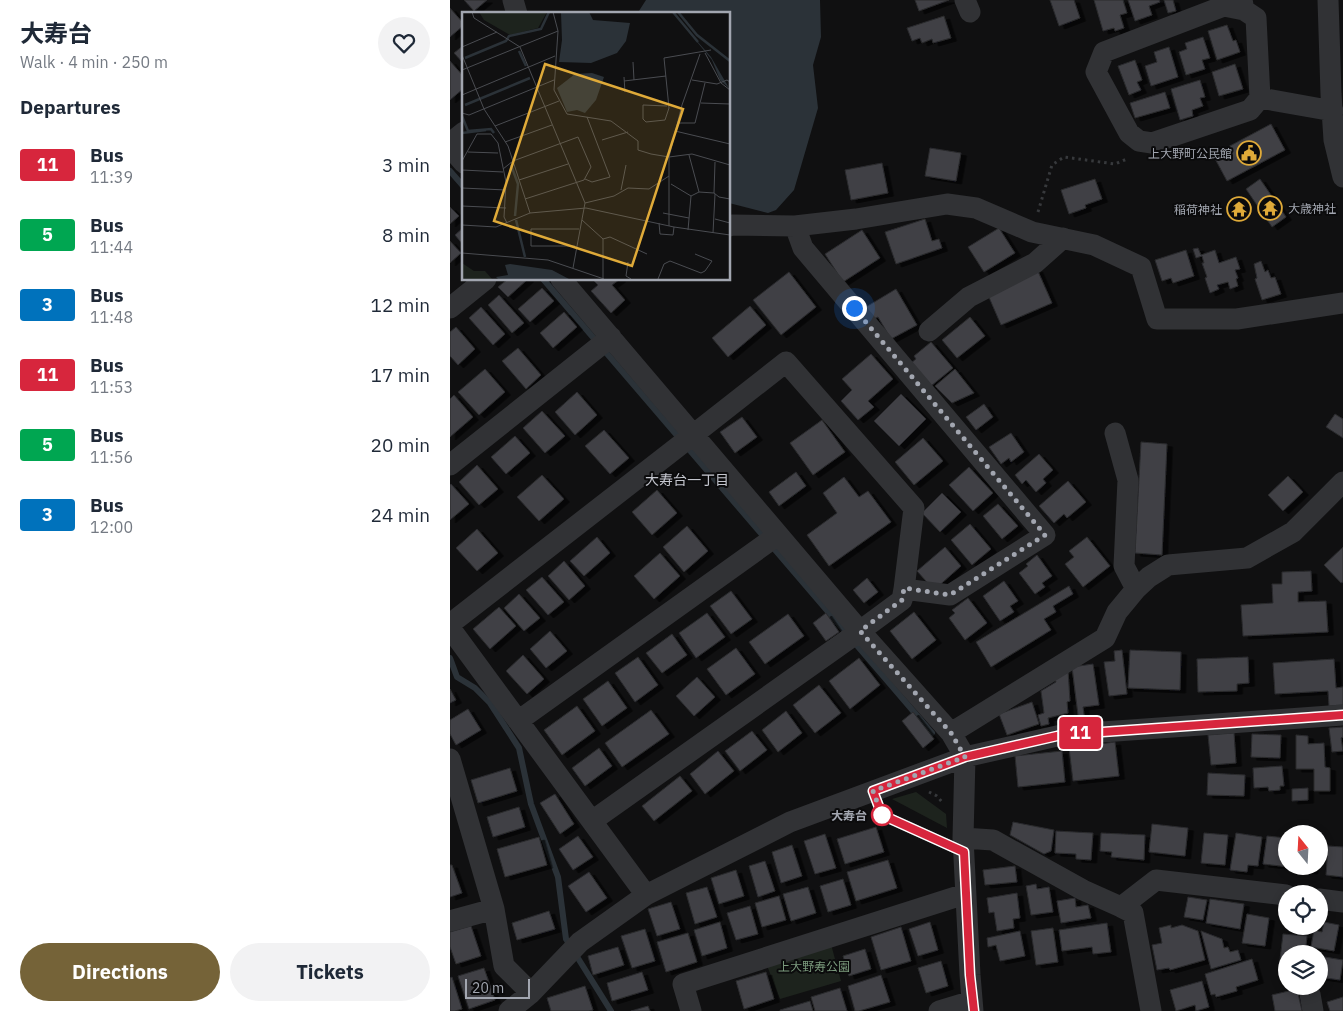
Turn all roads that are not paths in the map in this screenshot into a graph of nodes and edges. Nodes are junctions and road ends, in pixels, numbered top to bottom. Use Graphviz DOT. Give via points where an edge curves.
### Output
graph roads {
  1 [pos="1328,0"];
  2 [pos="1243,5"];
  3 [pos="1260,98"];
  4 [pos="1336,98"];
  5 [pos="462,134"];
  6 [pos="1338,140"];
  7 [pos="450,145"];
  8 [pos="462,161"];
  9 [pos="1343,177"];
  10 [pos="730,226"];
  11 [pos="795,226"];
  12 [pos="1063,238"];
  13 [pos="485,280"];
  14 [pos="562,280"];
  15 [pos="1343,303"];
  16 [pos="450,308"];
  17 [pos="929,331"];
  18 [pos="610,337"];
  19 [pos="1115,433"];
  20 [pos="693,436"];
  21 [pos="450,465"];
  22 [pos="1343,482"];
  23 [pos="778,535"];
  24 [pos="904,588"];
  25 [pos="1136,589"];
  26 [pos="450,624"];
  27 [pos="450,628"];
  28 [pos="860,631"];
  29 [pos="1343,715"];
  30 [pos="518,721"];
  31 [pos="951,733"];
  32 [pos="965,757"];
  33 [pos="450,759"];
  34 [pos="873,791"];
  35 [pos="457,805"];
  36 [pos="592,821"];
  37 [pos="964,845"];
  38 [pos="965,894"];
  39 [pos="646,895"];
  40 [pos="1278,895"];
  41 [pos="1328,900"];
  42 [pos="1343,902"];
  43 [pos="1122,907"];
  44 [pos="494,909"];
  45 [pos="450,921"];
  46 [pos="531,993"];
  47 [pos="973,1006"];
  48 [pos="508,1011"];
  49 [pos="691,1011"];
  50 [pos="939,1011"];
  51 [pos="1151,1011"];
  1 -- 4 [label="street"];
  2 -- 3 [label="street" via="1256,18"];
  2 -- 3 [label="street" via="1224,6 1104,52 1096,72 1128,133 1152,143 1250,110"];
  3 -- 4 [label="street"];
  4 -- 6 [label="street"];
  5 -- 7 [label="street"];
  6 -- 9 [label="street"];
  7 -- 8 [label="street"];
  10 -- 11 [label="street"];
  11 -- 12 [label="street" via="947,204 976,208 1032,232"];
  11 -- 24 [label="street" via="803,248 1045,535 950,595"];
  12 -- 15 [label="street" via="1094,245 1141,267 1157,319 1237,319"];
  12 -- 17 [label="street" via="1035,263 969,298"];
  13 -- 16 [label="street"];
  14 -- 18 [label="street"];
  18 -- 20 [label="street"];
  18 -- 21 [label="street"];
  19 -- 25 [label="street" via="1128,480 1124,566"];
  20 -- 23 [label="street"];
  20 -- 24 [label="street" via="786,362 914,508"];
  20 -- 26 [label="street"];
  22 -- 25 [label="street" via="1293,532 1247,558 1168,565"];
  23 -- 28 [label="street"];
  23 -- 30 [label="street"];
  24 -- 28 [label="street" via="902,600"];
  25 -- 31 [label="street" via="1117,612 1105,638"];
  27 -- 30 [label="street"];
  28 -- 31 [label="street"];
  28 -- 36 [label="street"];
  29 -- 32 [label="street" via="1074,734"];
  30 -- 36 [label="street"];
  31 -- 32 [label="street"];
  32 -- 34 [label="street"];
  32 -- 37 [label="street"];
  33 -- 35 [label="street"];
  34 -- 37 [label="lane" via="882,815"];
  34 -- 39 [label="street" via="790,822"];
  35 -- 44 [label="street"];
  36 -- 39 [label="street"];
  37 -- 38 [label="street"];
  37 -- 43 [label="street" via="993,840 1082,890"];
  38 -- 47 [label="street"];
  38 -- 49 [label="street" via="683,984"];
  39 -- 46 [label="street" via="580,942"];
  40 -- 43 [label="street" via="1156,880"];
  41 -- 42 [label="street"];
  43 -- 51 [label="street" via="1133,913"];
  44 -- 45 [label="street"];
  44 -- 46 [label="street" via="504,966"];
  46 -- 48 [label="street"];
  47 -- 50 [label="street"];
}
